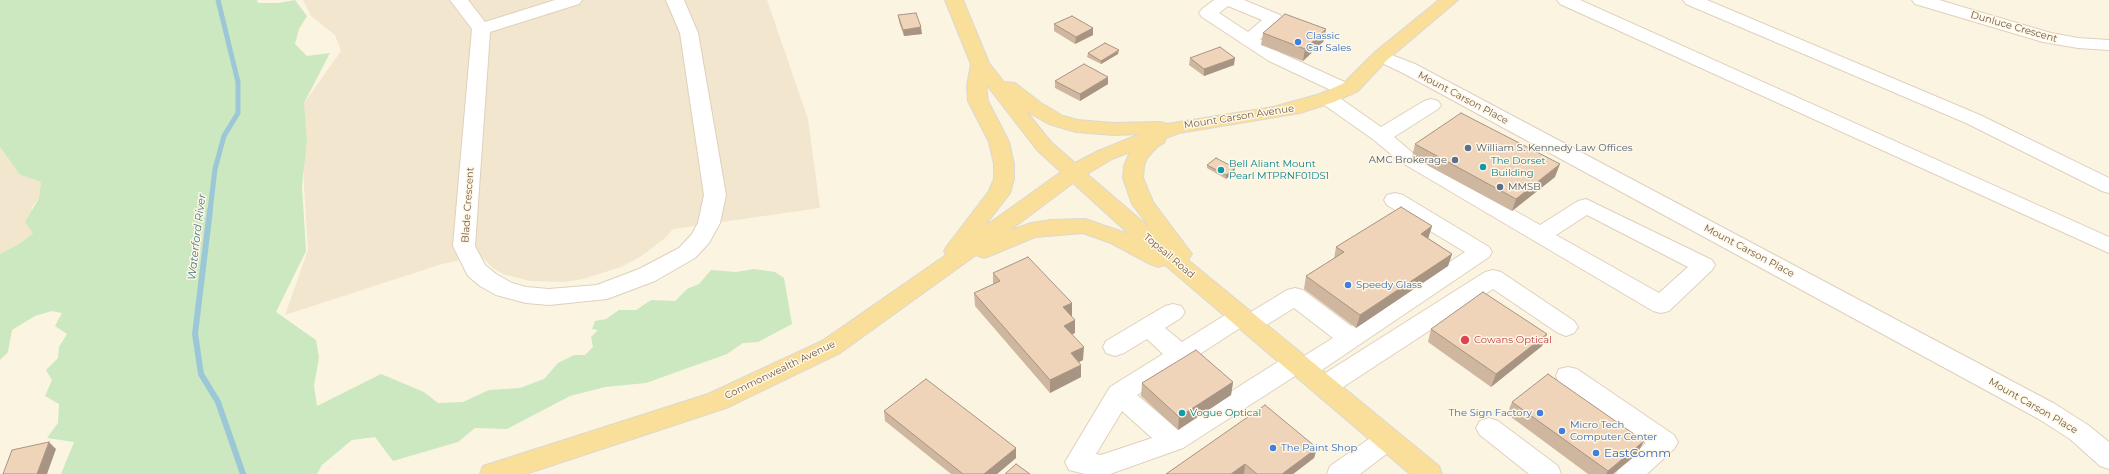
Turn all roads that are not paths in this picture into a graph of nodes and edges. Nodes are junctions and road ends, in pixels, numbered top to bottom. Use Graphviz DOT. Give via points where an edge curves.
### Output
graph roads {
  1 [pos="459,0"];
  2 [pos="572,0"];
  3 [pos="675,0"];
  4 [pos="954,0"];
  5 [pos="1225,0"];
  6 [pos="1230,0"];
  7 [pos="1449,0"];
  8 [pos="1566,0"];
  9 [pos="1692,0"];
  10 [pos="1921,0"];
  11 [pos="481,29"];
  12 [pos="1249,40"];
  13 [pos="2109,45"];
  14 [pos="1381,56"];
  15 [pos="980,64"];
  16 [pos="1344,90"];
  17 [pos="1327,98"];
  18 [pos="1431,106"];
  19 [pos="1175,128"];
  20 [pos="1381,136"];
  21 [pos="1073,172"];
  22 [pos="2109,186"];
  23 [pos="1395,200"];
  24 [pos="1540,235"];
  25 [pos="2109,246"];
  26 [pos="940,271"];
  27 [pos="1202,284"];
  28 [pos="1173,312"];
  29 [pos="1246,320"];
  30 [pos="1566,327"];
  31 [pos="1148,328"];
  32 [pos="1349,338"];
  33 [pos="1115,347"];
  34 [pos="1181,355"];
  35 [pos="1300,366"];
  36 [pos="1568,376"];
  37 [pos="1325,386"];
  38 [pos="1119,394"];
  39 [pos="1489,428"];
  40 [pos="1388,439"];
  41 [pos="1174,441"];
  42 [pos="2109,458"];
  43 [pos="493,474"];
  44 [pos="1340,474"];
  45 [pos="1429,474"];
  46 [pos="1548,474"];
  47 [pos="1629,474"];
  1 -- 11 [label="street"];
  2 -- 11 [label="street"];
  3 -- 11 [label="street, Blade Crescent" via="689,33 715,195 710,223 687,253 647,275 599,293 549,297 526,295 504,289 476,270 464,246"];
  4 -- 15 [label="main road, Topsail Road"];
  5 -- 12 [label="street" via="1208,13"];
  6 -- 12 [label="street" via="1274,19"];
  7 -- 14 [label="main road, Mount Carson Avenue"];
  8 -- 25 [label="street"];
  9 -- 22 [label="street" via="1973,119"];
  10 -- 13 [label="street, Dunluce Crescent" via="2049,38"];
  12 -- 16 [label="street" via="1275,57"];
  14 -- 16 [label="main road, Mount Carson Avenue" via="1351,87"];
  14 -- 42 [label="street, Mount Carson Place" via="2046,411 2079,432"];
  15 -- 19 [label="main road" via="1034,107 1056,120 1076,126 1113,129"];
  15 -- 21 [label="main road, Topsail Road" via="1033,133"];
  15 -- 26 [label="main road" via="976,86 978,101 999,142 1004,164 1004,180 999,193"];
  16 -- 17 [label="main road, Mount Carson Avenue"];
  17 -- 19 [label="main road, Mount Carson Avenue" via="1272,113"];
  17 -- 20 [label="street"];
  18 -- 20 [label="street"];
  19 -- 21 [label="main road, Mount Carson Avenue" via="1105,155"];
  19 -- 27 [label="main road" via="1150,144 1138,156 1133,178 1143,204"];
  20 -- 24 [label="street" via="1406,157"];
  21 -- 26 [label="main road, Commonwealth Avenue"];
  21 -- 27 [label="main road, Topsail Road"];
  23 -- 32 [label="street" via="1481,252"];
  24 -- 24 [label="street" via="1661,305 1704,265 1586,206"];
  26 -- 27 [label="main road" via="1031,230 1085,226 1119,238"];
  26 -- 43 [label="main road, Commonwealth Avenue" via="830,347 717,401"];
  27 -- 29 [label="main road, Topsail Road"];
  28 -- 31 [label="street"];
  29 -- 32 [label="street" via="1295,296"];
  29 -- 34 [label="street"];
  29 -- 35 [label="main road, Topsail Road"];
  30 -- 37 [label="street" via="1493,278"];
  31 -- 33 [label="street"];
  31 -- 34 [label="street"];
  32 -- 35 [label="street"];
  34 -- 38 [label="street"];
  35 -- 37 [label="main road, Topsail Road"];
  35 -- 41 [label="street"];
  36 -- 47 [label="street" via="1665,442"];
  37 -- 40 [label="main road, Topsail Road"];
  38 -- 41 [label="street"];
  38 -- 41 [label="street" via="1078,462 1101,466"];
  39 -- 46 [label="street"];
  40 -- 44 [label="street"];
  40 -- 45 [label="main road, Topsail Road"];
}
